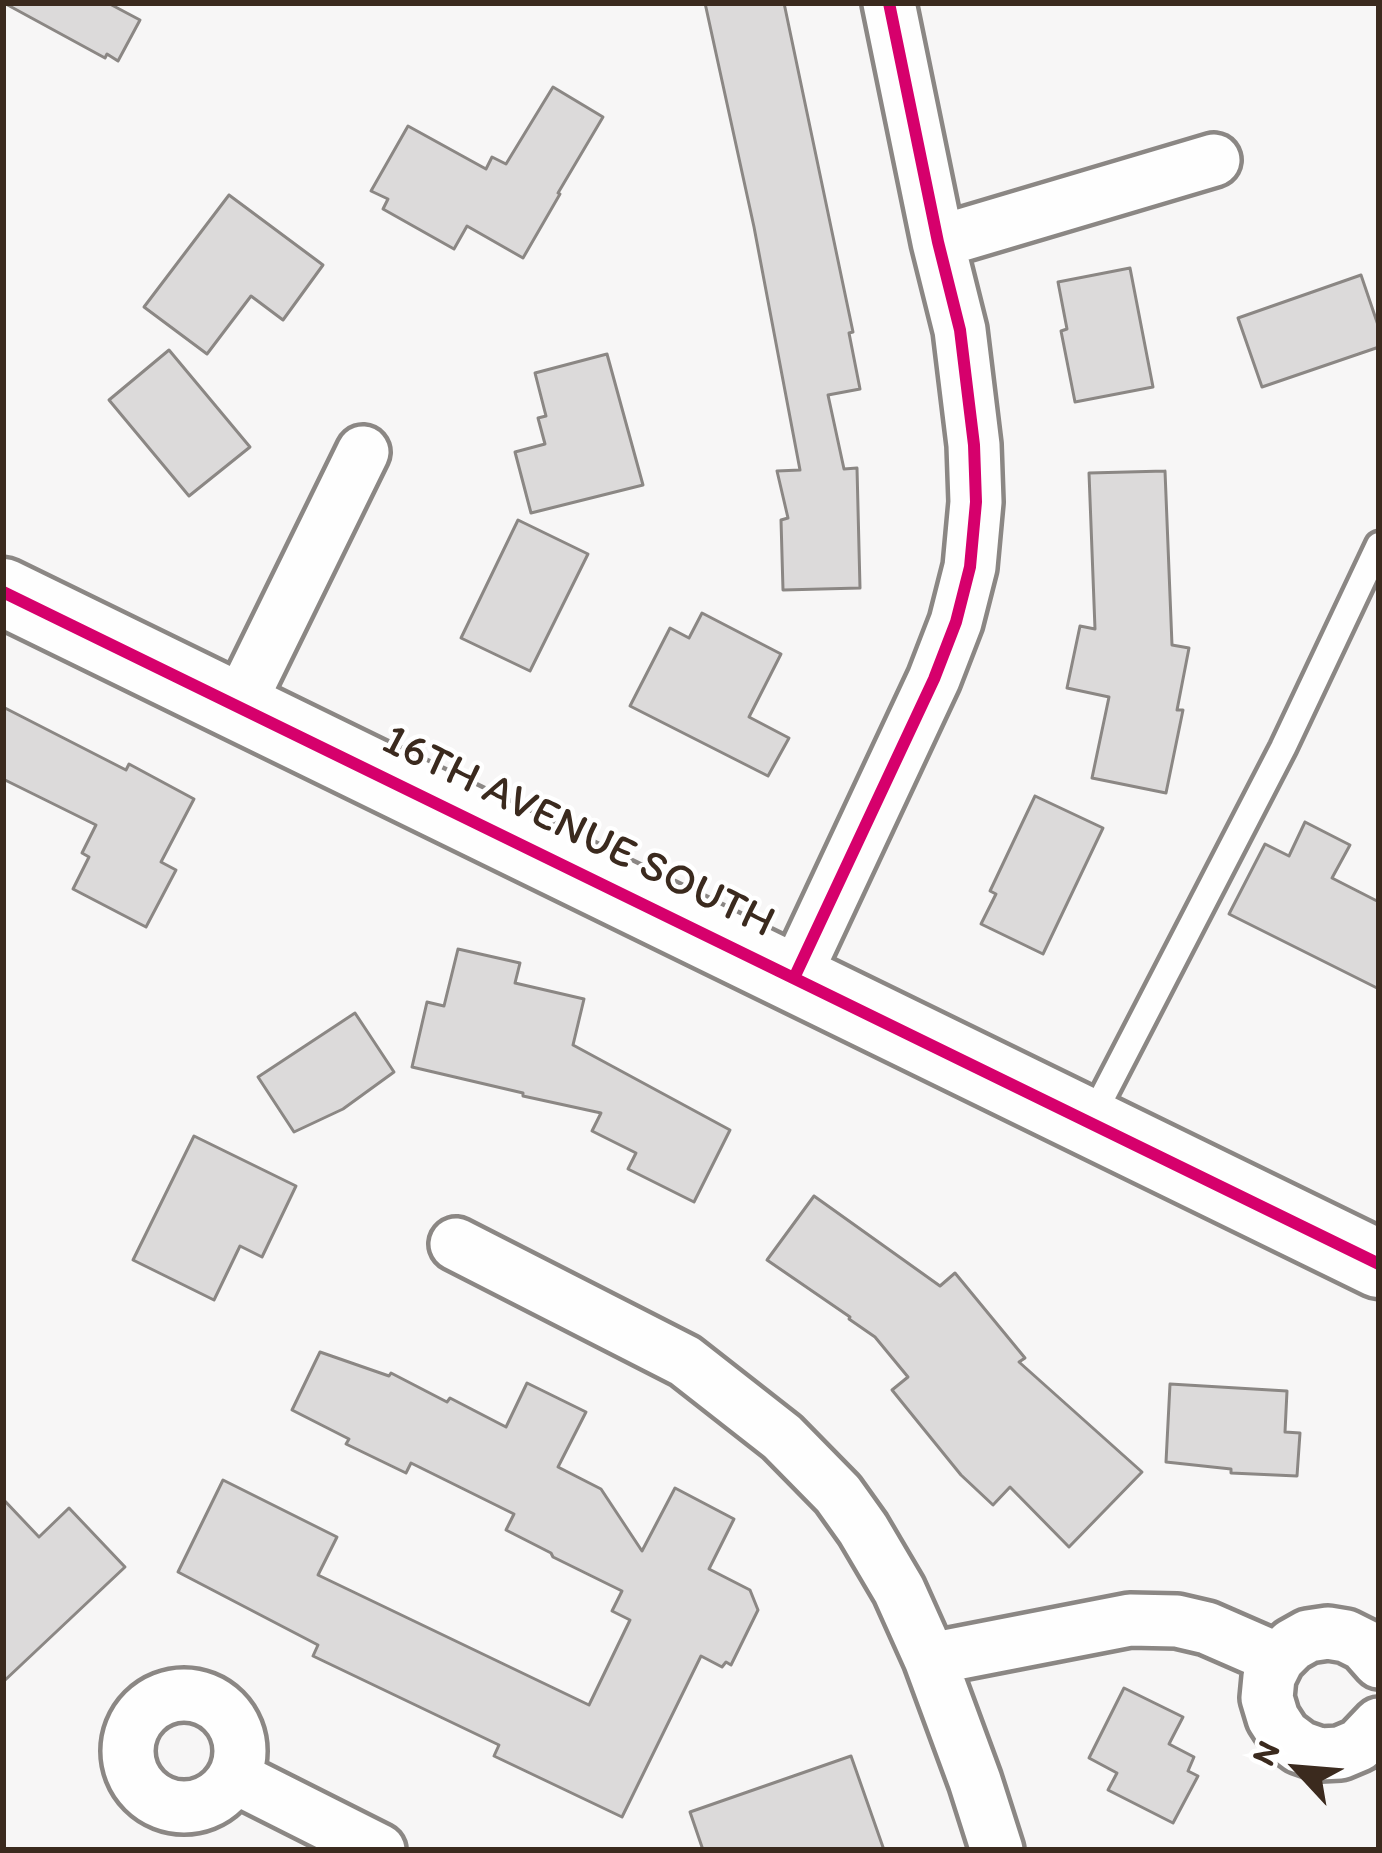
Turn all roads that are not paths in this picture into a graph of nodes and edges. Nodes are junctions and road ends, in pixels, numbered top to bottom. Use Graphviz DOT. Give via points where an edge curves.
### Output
graph roads {
  1 [pos="890,3"];
  2 [pos="1214,160"];
  3 [pos="938,242"];
  4 [pos="363,452"];
  5 [pos="1379,544"];
  6 [pos="3,592"];
  7 [pos="238,707"];
  8 [pos="794,978"];
  9 [pos="1089,1123"];
  10 [pos="456,1244"];
  11 [pos="1379,1264"];
  12 [pos="930,1659"];
  13 [pos="1278,1659"];
  14 [pos="1379,1662"];
  15 [pos="1379,1724"];
  16 [pos="234,1777"];
  17 [pos="379,1850"];
  18 [pos="997,1850"];
  1 -- 3 [label="street"];
  2 -- 3 [label="street"];
  3 -- 8 [label="street" via="960,330 974,445 970,567 934,679"];
  4 -- 7 [label="street"];
  5 -- 9 [label="lane"];
  6 -- 7 [label="main road, 16TH AVENUE SOUTH"];
  7 -- 8 [label="main road, 16TH AVENUE SOUTH"];
  8 -- 9 [label="main road, 16TH AVENUE SOUTH"];
  9 -- 11 [label="main road, 16TH AVENUE SOUTH"];
  10 -- 12 [label="street" via="685,1361 782,1437 863,1528"];
  12 -- 13 [label="street" via="1130,1621 1207,1628"];
  12 -- 18 [label="street"];
  13 -- 14 [label="street" via="1308,1636 1328,1633 1364,1645"];
  13 -- 15 [label="street" via="1267,1698 1284,1735 1300,1747 1340,1753"];
  16 -- 17 [label="street"];
}
